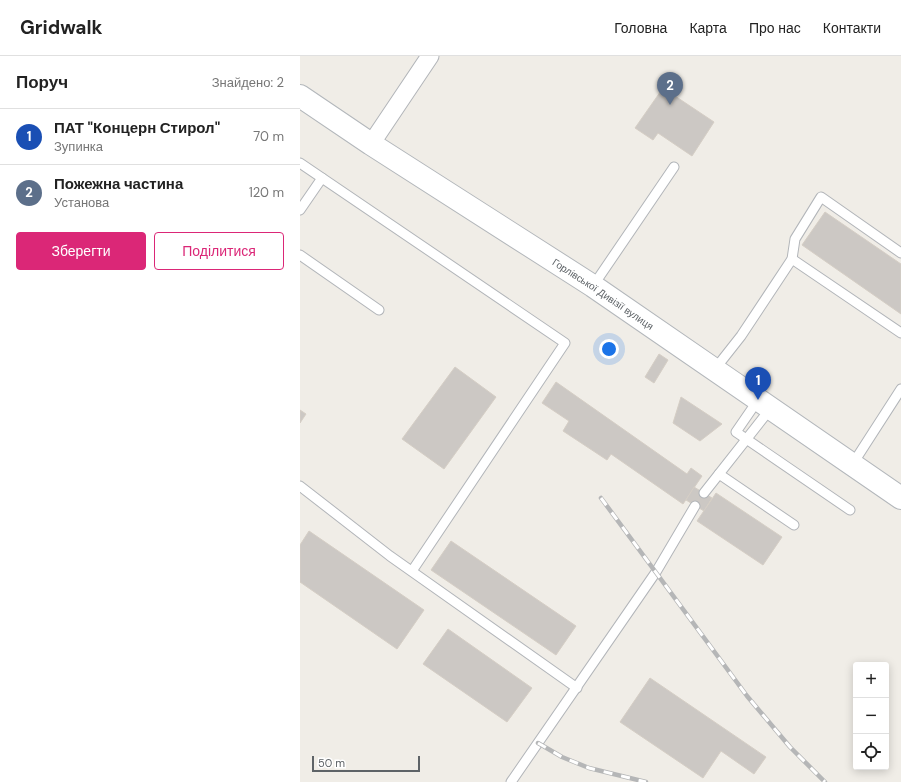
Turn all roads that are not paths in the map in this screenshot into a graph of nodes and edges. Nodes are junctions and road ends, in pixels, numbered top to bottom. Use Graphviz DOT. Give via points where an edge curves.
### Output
graph roads {
  1 [pos="430,56"];
  2 [pos="300,96"];
  3 [pos="371,144"];
  4 [pos="300,163"];
  5 [pos="674,167"];
  6 [pos="322,178"];
  7 [pos="300,210"];
  8 [pos="901,253"];
  9 [pos="300,255"];
  10 [pos="792,259"];
  11 [pos="593,286"];
  12 [pos="379,310"];
  13 [pos="901,333"];
  14 [pos="715,369"];
  15 [pos="901,389"];
  16 [pos="764,404"];
  17 [pos="747,440"];
  18 [pos="852,465"];
  19 [pos="719,474"];
  20 [pos="300,486"];
  21 [pos="704,492"];
  22 [pos="901,498"];
  23 [pos="695,506"];
  24 [pos="850,510"];
  25 [pos="794,525"];
  26 [pos="412,571"];
  27 [pos="576,688"];
  28 [pos="511,782"];
  1 -- 3 [label="street"];
  2 -- 3 [label="main road, Горлівської Дивізії вулиця"];
  3 -- 11 [label="main road, Горлівської Дивізії вулиця"];
  4 -- 6 [label="lane"];
  5 -- 11 [label="lane"];
  6 -- 7 [label="lane"];
  6 -- 26 [label="lane" via="565,344"];
  8 -- 10 [label="lane" via="821,198 795,239"];
  9 -- 12 [label="lane"];
  10 -- 13 [label="lane"];
  10 -- 14 [label="lane" via="741,336"];
  11 -- 14 [label="main road, Горлівської Дивізії вулиця"];
  14 -- 16 [label="main road, Горлівської Дивізії вулиця"];
  15 -- 18 [label="lane"];
  16 -- 17 [label="lane"];
  16 -- 17 [label="lane" via="736,432"];
  16 -- 18 [label="main road, Горлівської Дивізії вулиця"];
  17 -- 19 [label="lane"];
  17 -- 24 [label="lane"];
  18 -- 22 [label="main road, Горлівської Дивізії вулиця"];
  19 -- 21 [label="lane"];
  19 -- 25 [label="lane"];
  20 -- 26 [label="lane"];
  23 -- 27 [label="lane" via="656,572"];
  26 -- 27 [label="lane"];
  27 -- 28 [label="lane"];
}
